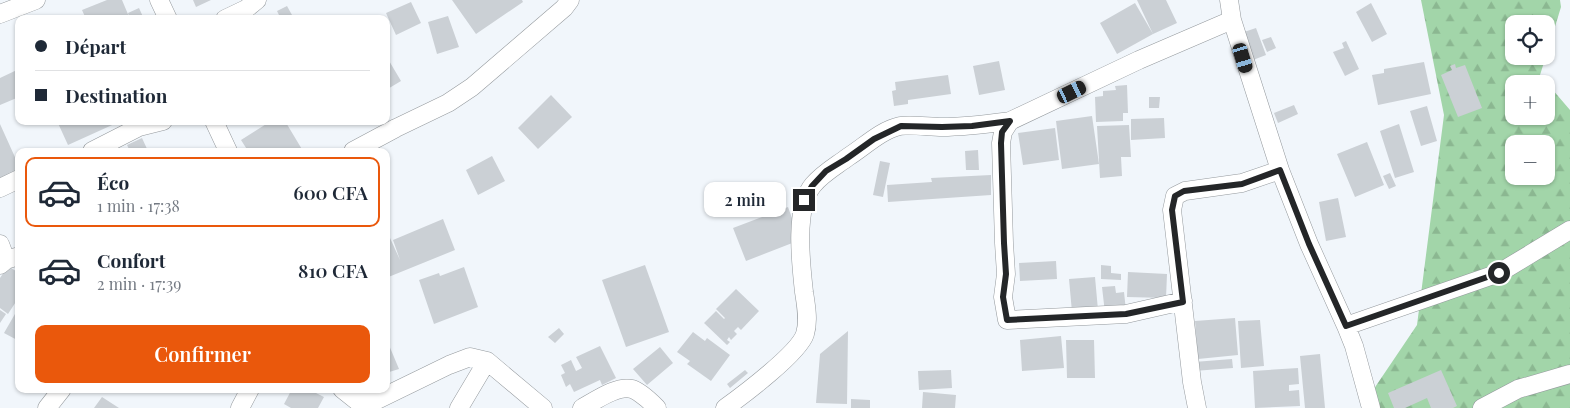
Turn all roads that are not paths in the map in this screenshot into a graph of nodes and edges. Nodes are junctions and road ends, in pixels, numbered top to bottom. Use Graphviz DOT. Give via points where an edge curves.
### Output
graph roads {
  1 [pos="36,0"];
  2 [pos="159,0"];
  3 [pos="256,0"];
  4 [pos="570,0"];
  5 [pos="1229,0"];
  6 [pos="0,14"];
  7 [pos="166,15"];
  8 [pos="233,15"];
  9 [pos="1232,20"];
  10 [pos="1010,121"];
  11 [pos="146,125"];
  12 [pos="216,125"];
  13 [pos="98,148"];
  14 [pos="227,148"];
  15 [pos="359,148"];
  16 [pos="1280,170"];
  17 [pos="15,181"];
  18 [pos="0,188"];
  19 [pos="1570,230"];
  20 [pos="1183,302"];
  21 [pos="1346,326"];
  22 [pos="487,361"];
  23 [pos="1570,374"];
  24 [pos="59,393"];
  25 [pos="248,393"];
  26 [pos="347,393"];
  27 [pos="47,408"];
  28 [pos="240,408"];
  29 [pos="459,408"];
  30 [pos="543,408"];
  31 [pos="582,408"];
  32 [pos="657,408"];
  33 [pos="725,408"];
  34 [pos="1197,408"];
  35 [pos="1371,408"];
  36 [pos="1482,408"];
  1 -- 6 [label="street"];
  2 -- 7 [label="street"];
  3 -- 8 [label="street"];
  4 -- 15 [label="street" via="472,87 448,103"];
  5 -- 9 [label="street"];
  9 -- 10 [label="street"];
  9 -- 16 [label="street"];
  10 -- 20 [label="street" via="1002,132 1001,143 1006,274 1003,297 1007,320 1126,314"];
  10 -- 33 [label="street" via="962,127 901,126 874,139 826,171 804,200 800,248 807,317 805,334 799,346"];
  11 -- 13 [label="street"];
  12 -- 14 [label="street"];
  16 -- 20 [label="street" via="1242,184 1184,191 1175,196 1172,210"];
  16 -- 21 [label="street"];
  17 -- 18 [label="street"];
  19 -- 21 [label="street" via="1499,273"];
  20 -- 34 [label="street"];
  21 -- 35 [label="street"];
  22 -- 26 [label="street" via="470,357 375,401 357,401"];
  22 -- 29 [label="street"];
  22 -- 30 [label="street"];
  23 -- 36 [label="street" via="1518,389"];
  24 -- 27 [label="street"];
  25 -- 28 [label="street"];
  31 -- 32 [label="street" via="621,389 633,389"];
}
